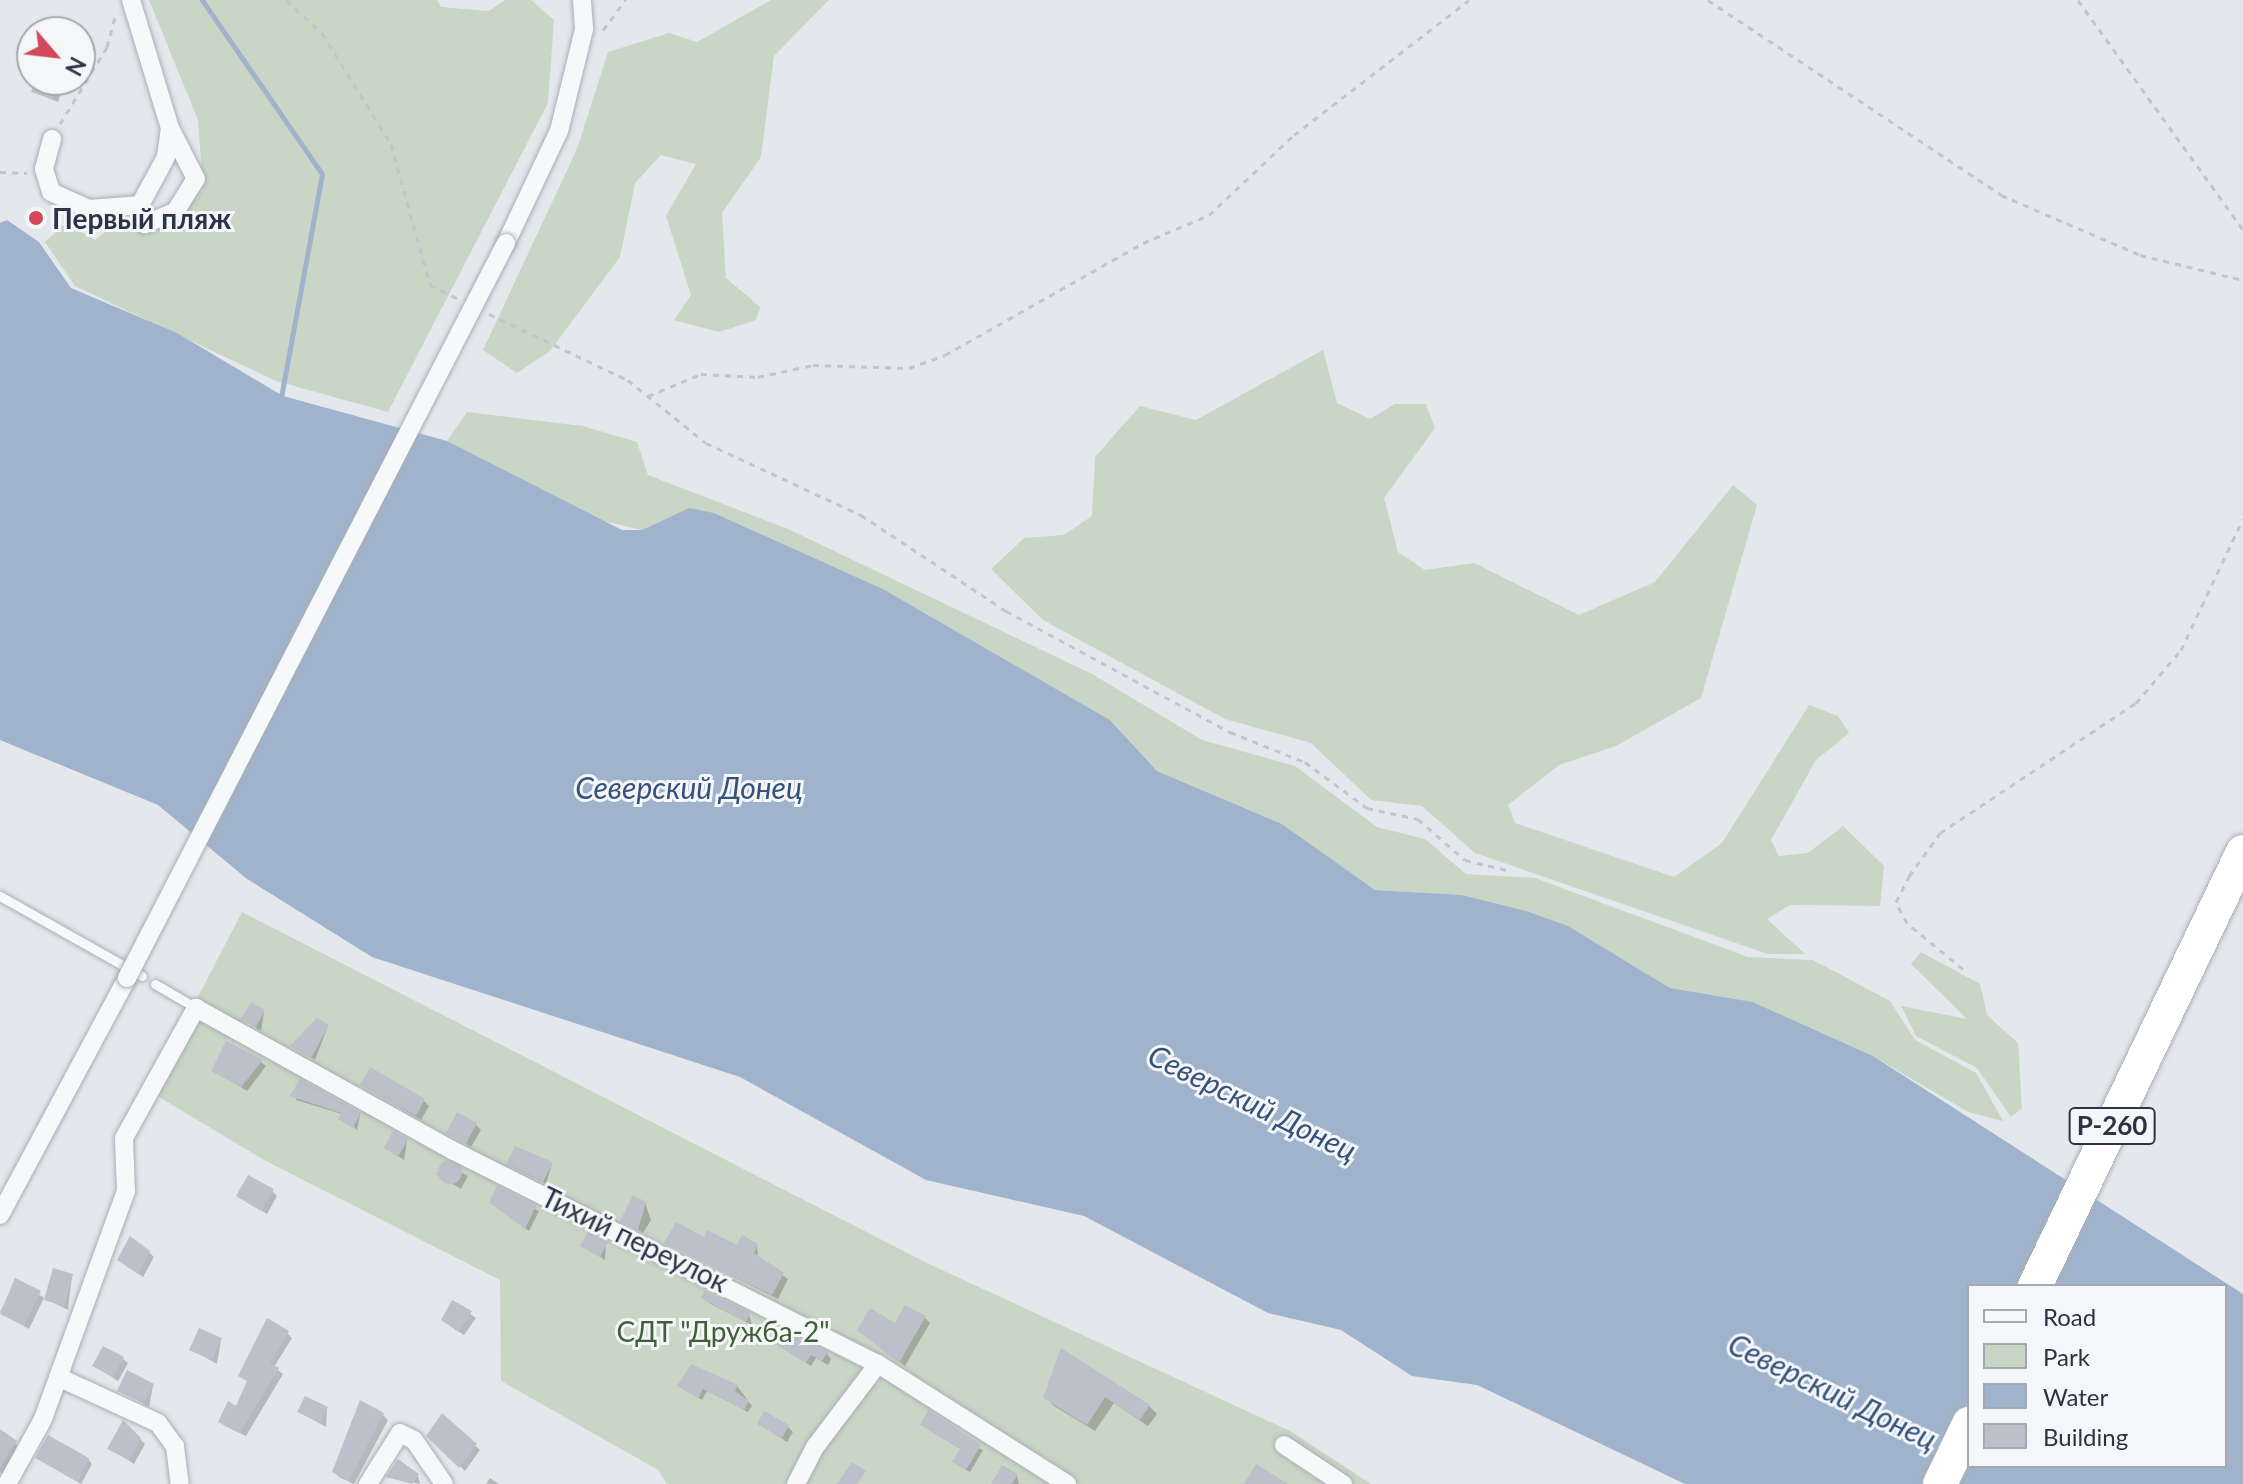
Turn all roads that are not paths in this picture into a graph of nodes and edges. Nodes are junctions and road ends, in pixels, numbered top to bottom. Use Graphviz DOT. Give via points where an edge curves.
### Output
graph roads {
  1 [pos="131,0"];
  2 [pos="582,0"];
  3 [pos="170,128"];
  4 [pos="52,139"];
  5 [pos="140,205"];
  6 [pos="2243,852"];
  7 [pos="0,896"];
  8 [pos="135,977"];
  9 [pos="155,984"];
  10 [pos="196,1008"];
  11 [pos="0,1215"];
  12 [pos="2036,1284"];
  13 [pos="878,1364"];
  14 [pos="58,1377"];
  15 [pos="1967,1428"];
  16 [pos="1284,1445"];
  17 [pos="7,1484"];
  18 [pos="180,1484"];
  19 [pos="368,1484"];
  20 [pos="444,1484"];
  21 [pos="796,1484"];
  22 [pos="1067,1484"];
  23 [pos="1343,1484"];
  24 [pos="1940,1484"];
  1 -- 3 [label="street"];
  2 -- 8 [label="street, bridge" via="584,29 559,131"];
  3 -- 5 [label="street" via="166,157"];
  3 -- 5 [label="street" via="196,179 185,201 162,219 138,220"];
  4 -- 5 [label="street" via="44,169 51,192 89,209"];
  6 -- 12 [label="highway, Р-260"];
  7 -- 8 [label="lane"];
  8 -- 11 [label="street"];
  9 -- 10 [label="lane"];
  10 -- 13 [label="street, Тихий переулок" via="454,1151"];
  10 -- 14 [label="street" via="124,1138 126,1191"];
  13 -- 21 [label="street" via="815,1447"];
  13 -- 22 [label="street, Тихий переулок"];
  14 -- 17 [label="street"];
  14 -- 18 [label="street" via="158,1423 175,1446"];
  15 -- 24 [label="highway"];
  16 -- 23 [label="street"];
  19 -- 20 [label="street" via="400,1433 414,1440"];
}
